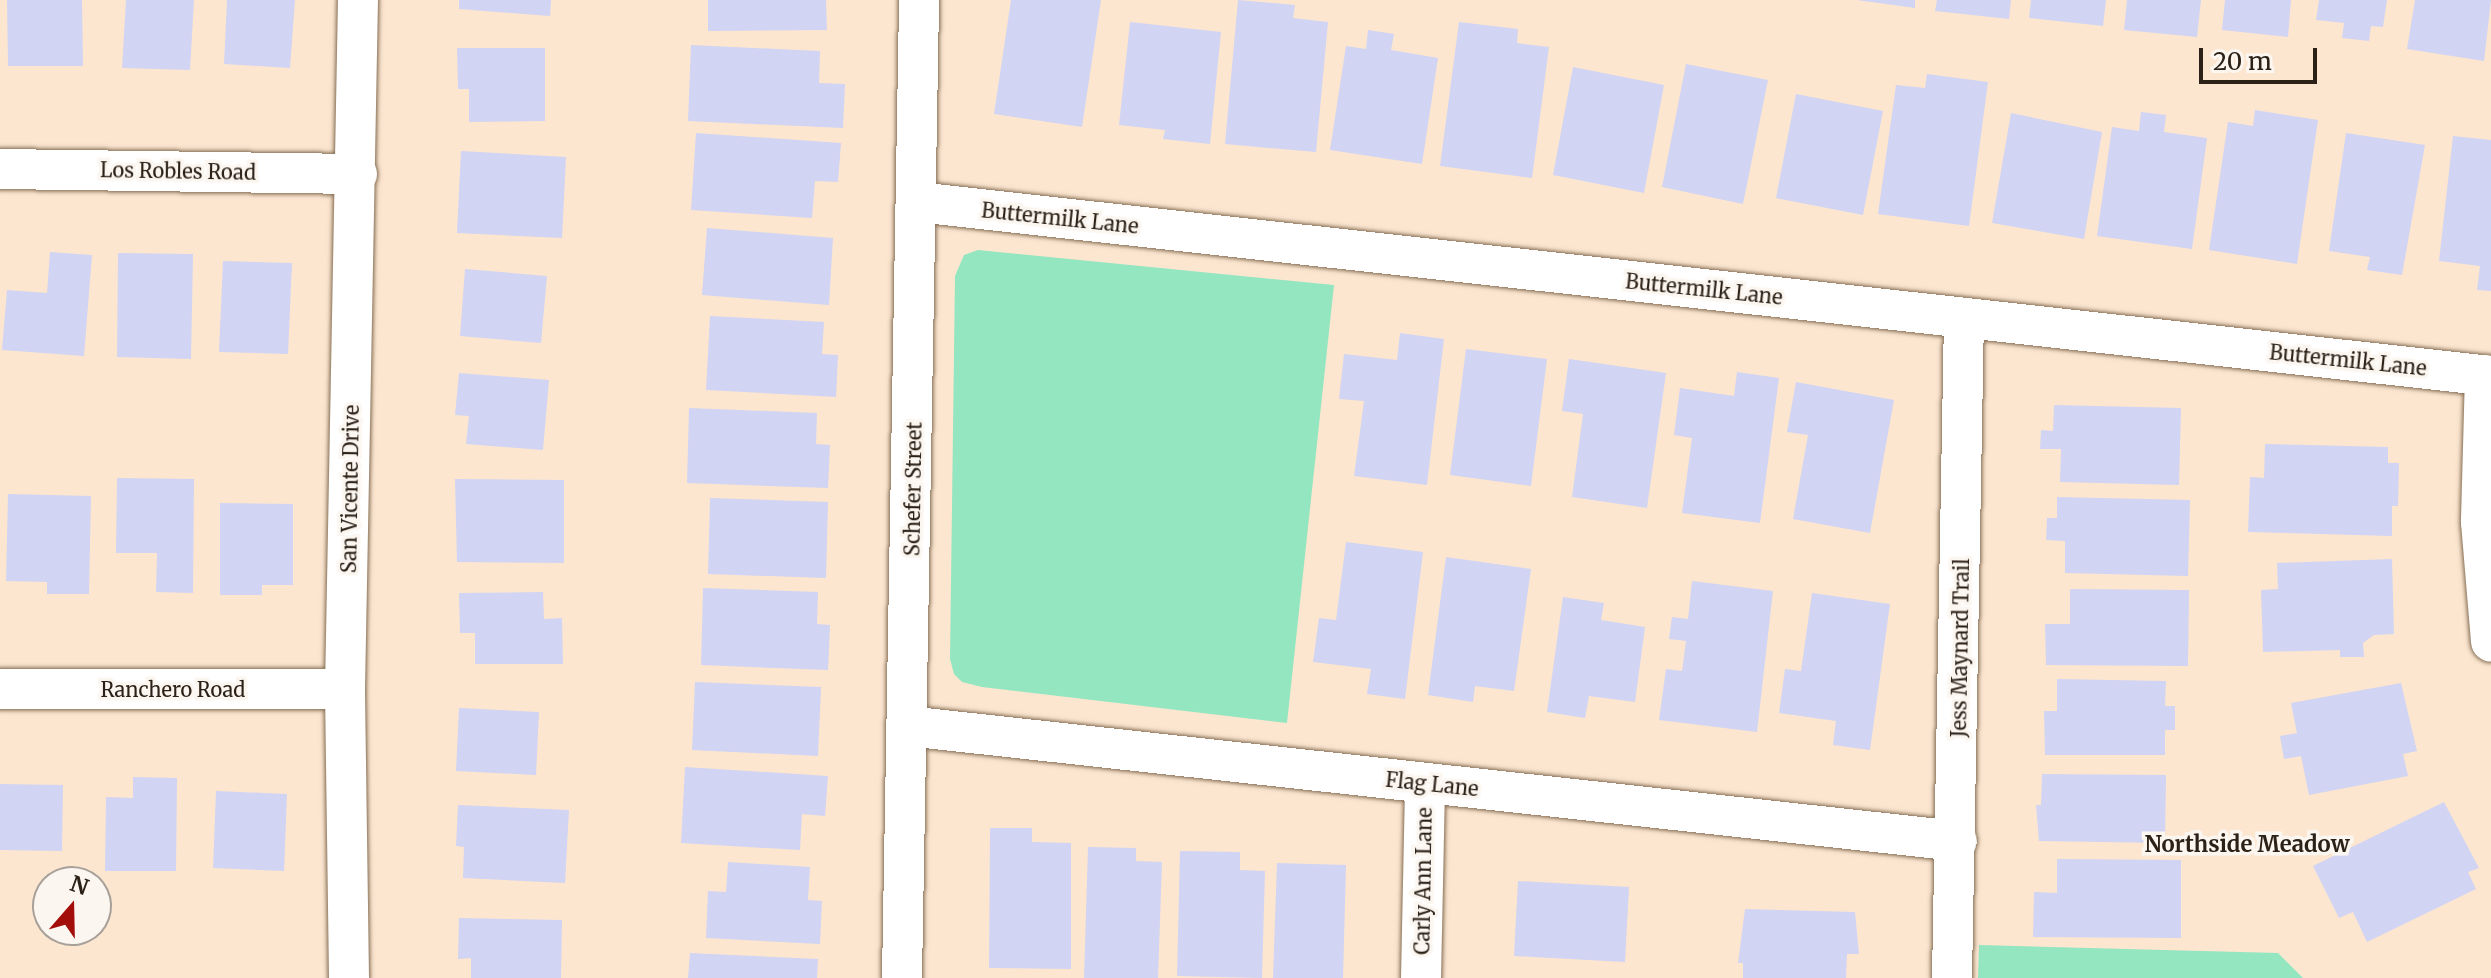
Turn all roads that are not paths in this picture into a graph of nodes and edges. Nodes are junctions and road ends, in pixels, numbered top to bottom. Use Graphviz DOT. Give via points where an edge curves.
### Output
graph roads {
  1 [pos="358,0"];
  2 [pos="919,0"];
  3 [pos="0,169"];
  4 [pos="357,174"];
  5 [pos="917,202"];
  6 [pos="1964,318"];
  7 [pos="2488,376"];
  8 [pos="2491,642"];
  9 [pos="0,689"];
  10 [pos="345,689"];
  11 [pos="907,726"];
  12 [pos="1425,783"];
  13 [pos="1957,841"];
  14 [pos="349,978"];
  15 [pos="902,978"];
  16 [pos="1421,978"];
  17 [pos="1952,978"];
  1 -- 4 [label="street, San Vicente Drive"];
  2 -- 5 [label="street, Schefer Street"];
  3 -- 4 [label="street, Los Robles Road"];
  4 -- 10 [label="street, San Vicente Drive"];
  5 -- 6 [label="street, Buttermilk Lane"];
  5 -- 11 [label="street, Schefer Street"];
  6 -- 7 [label="street, Buttermilk Lane"];
  6 -- 13 [label="street, Jess Maynard Trail"];
  7 -- 8 [label="street" via="2481,522"];
  9 -- 10 [label="street, Ranchero Road"];
  10 -- 14 [label="street, San Vicente Drive"];
  11 -- 12 [label="street, Flag Lane"];
  11 -- 15 [label="street, Schefer Street"];
  12 -- 13 [label="street, Flag Lane"];
  12 -- 16 [label="street, Carly Ann Lane"];
  13 -- 17 [label="street, Jess Maynard Trail"];
}
